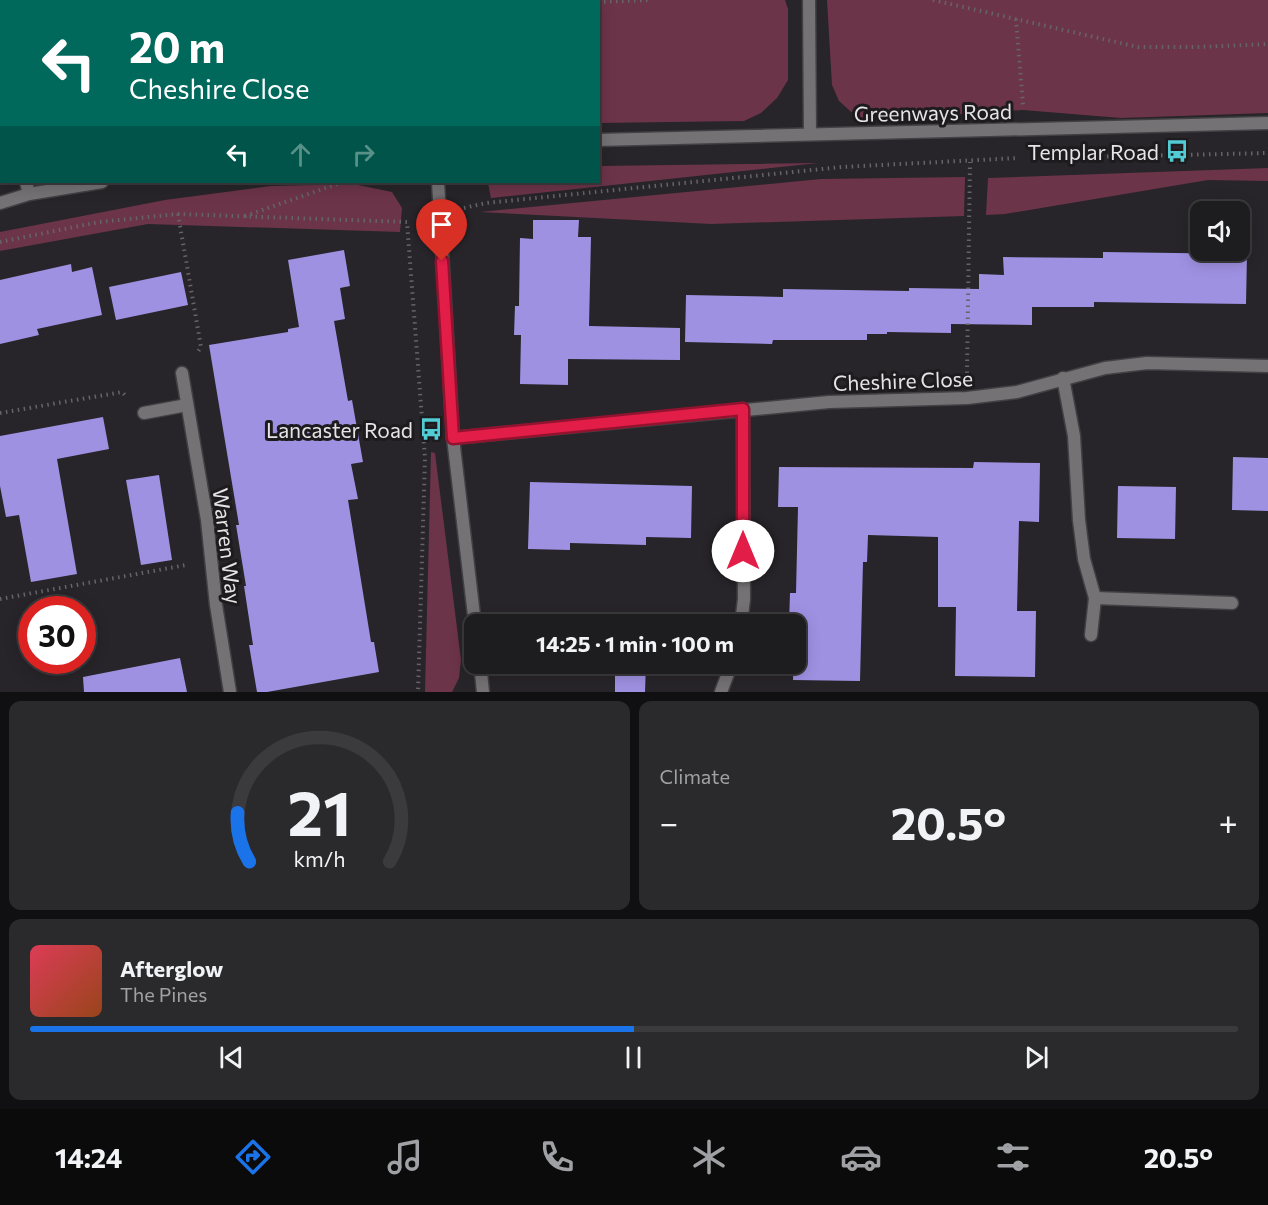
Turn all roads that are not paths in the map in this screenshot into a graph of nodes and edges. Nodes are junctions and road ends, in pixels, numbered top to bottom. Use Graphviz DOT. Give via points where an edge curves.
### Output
graph roads {
  1 [pos="809,0"];
  2 [pos="1268,123"];
  3 [pos="810,134"];
  4 [pos="600,140"];
  5 [pos="26,183"];
  6 [pos="96,183"];
  7 [pos="438,183"];
  8 [pos="29,194"];
  9 [pos="0,202"];
  10 [pos="1268,366"];
  11 [pos="182,373"];
  12 [pos="1063,378"];
  13 [pos="187,405"];
  14 [pos="743,409"];
  15 [pos="144,413"];
  16 [pos="453,438"];
  17 [pos="1095,598"];
  18 [pos="1232,603"];
  19 [pos="474,614"];
  20 [pos="742,614"];
  21 [pos="1091,635"];
  22 [pos="481,674"];
  23 [pos="728,674"];
  24 [pos="230,692"];
  25 [pos="483,692"];
  26 [pos="721,692"];
  1 -- 3 [label="street"];
  2 -- 3 [label="street, Greenways Road"];
  3 -- 4 [label="street, Greenways Road"];
  5 -- 8 [label="street"];
  6 -- 8 [label="street"];
  7 -- 16 [label="street"];
  8 -- 9 [label="street"];
  10 -- 12 [label="street, Cheshire Close" via="1147,363"];
  11 -- 13 [label="street, Warren Way"];
  12 -- 14 [label="street, Cheshire Close" via="1017,392 967,398"];
  12 -- 17 [label="street" via="1074,436 1084,559"];
  13 -- 15 [label="street"];
  13 -- 24 [label="street, Warren Way"];
  14 -- 16 [label="street, Cheshire Close"];
  14 -- 20 [label="street"];
  16 -- 19 [label="street"];
  17 -- 18 [label="street"];
  17 -- 21 [label="street"];
  22 -- 25 [label="street"];
  23 -- 26 [label="street"];
}
